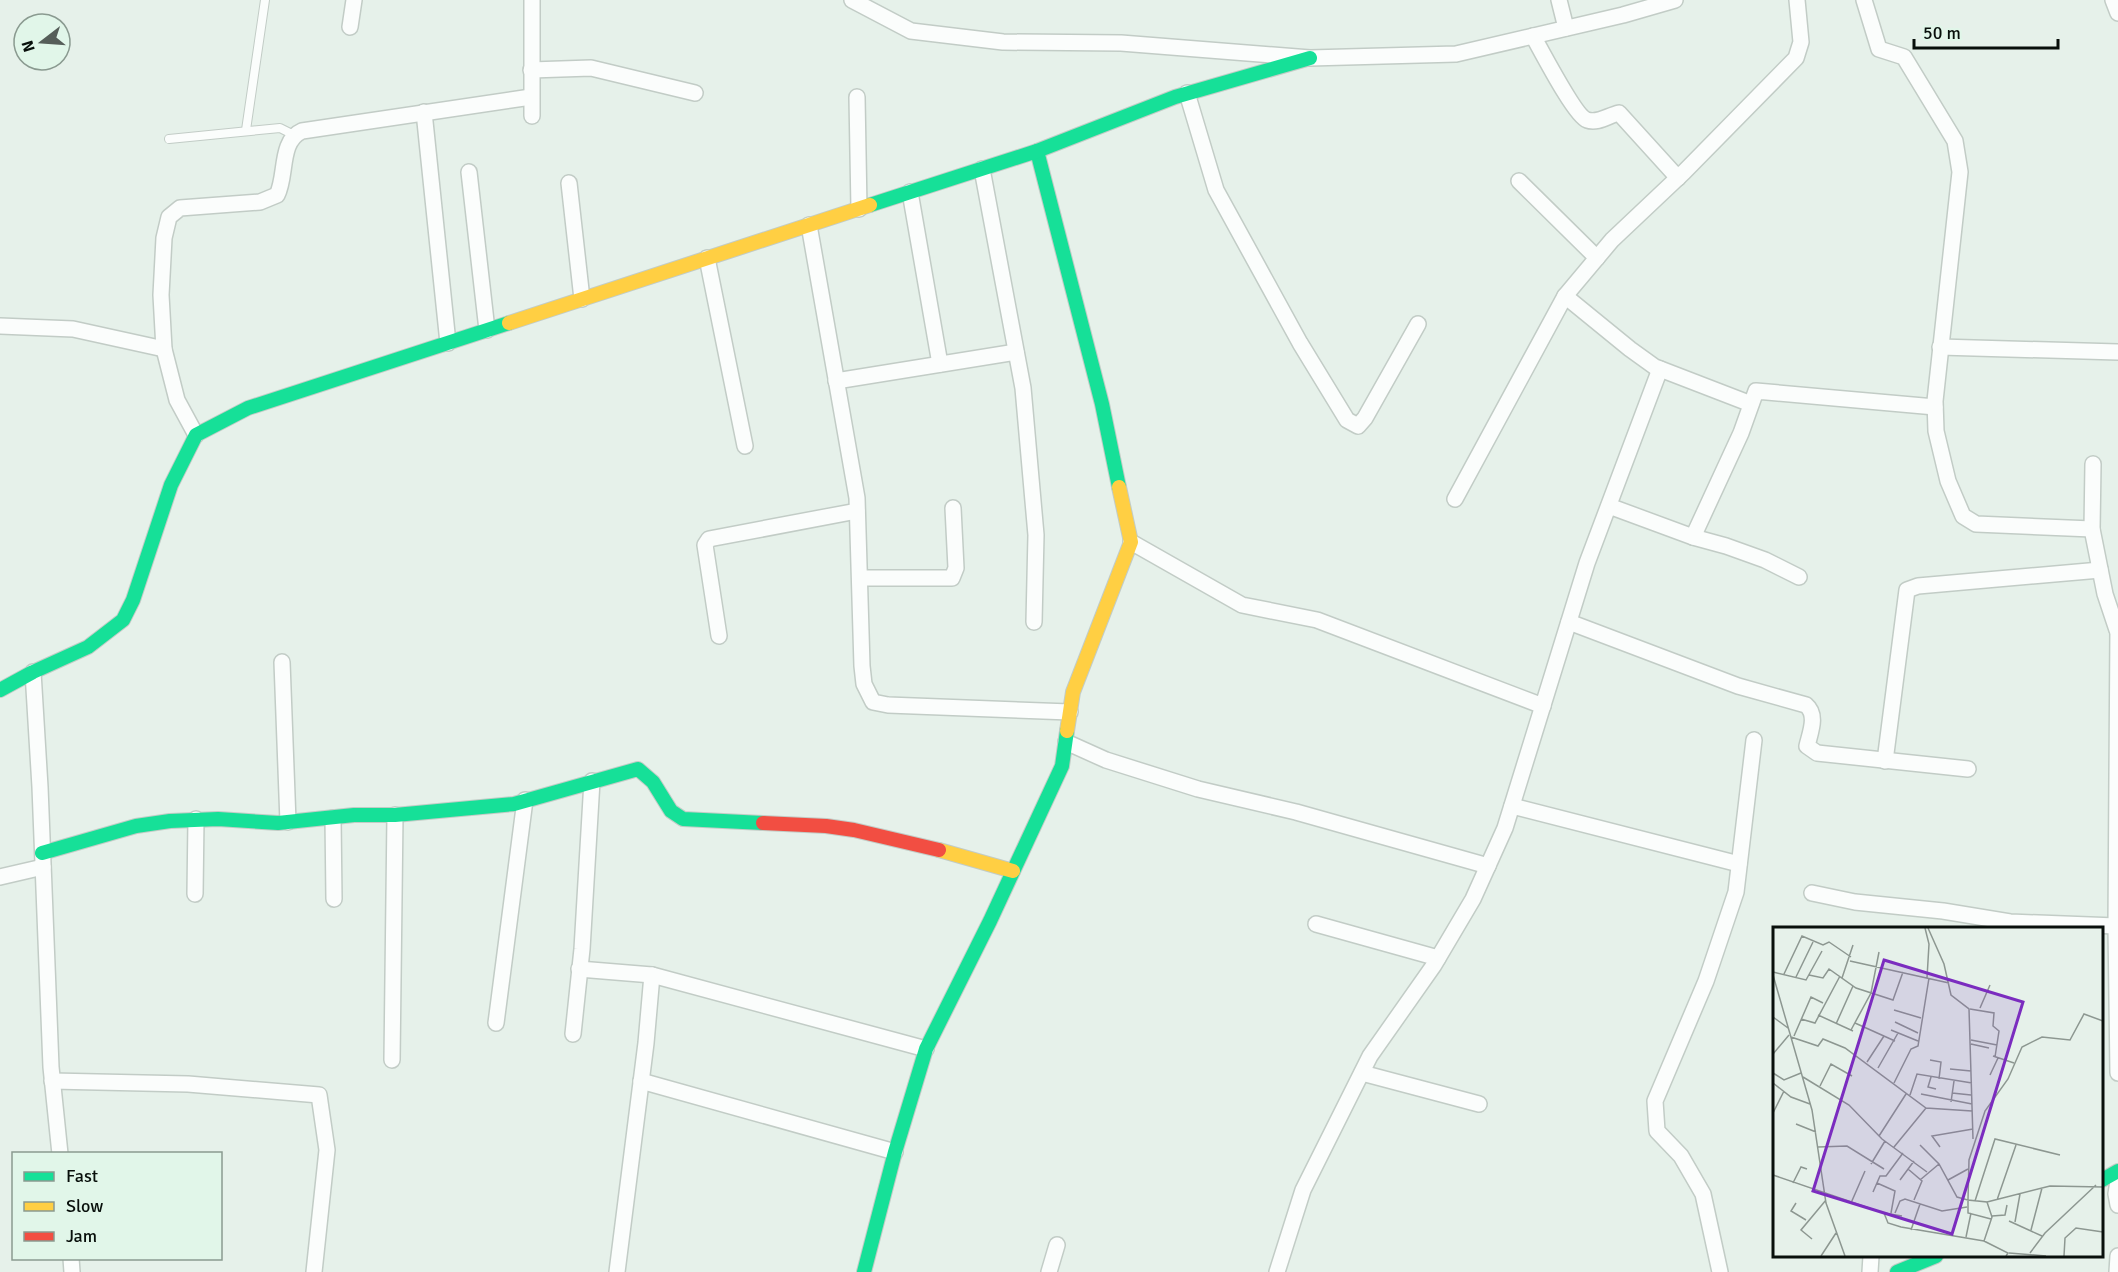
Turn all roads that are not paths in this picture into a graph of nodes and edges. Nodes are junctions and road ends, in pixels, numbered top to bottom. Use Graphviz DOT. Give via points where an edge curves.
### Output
graph roads {
  1 [pos="265,0"];
  2 [pos="354,0"];
  3 [pos="532,0"];
  4 [pos="852,0"];
  5 [pos="1558,0"];
  6 [pos="1675,0"];
  7 [pos="1797,0"];
  8 [pos="1864,0"];
  9 [pos="2114,0"];
  10 [pos="2118,13"];
  11 [pos="350,27"];
  12 [pos="1566,28"];
  13 [pos="1533,36"];
  14 [pos="1310,58"];
  15 [pos="531,70"];
  16 [pos="695,93"];
  17 [pos="1187,93"];
  18 [pos="531,97"];
  19 [pos="857,97"];
  20 [pos="424,112"];
  21 [pos="532,116"];
  22 [pos="246,130"];
  23 [pos="294,135"];
  24 [pos="169,139"];
  25 [pos="1037,151"];
  26 [pos="982,169"];
  27 [pos="469,172"];
  28 [pos="1678,178"];
  29 [pos="1519,181"];
  30 [pos="569,183"];
  31 [pos="910,192"];
  32 [pos="859,209"];
  33 [pos="808,225"];
  34 [pos="707,258"];
  35 [pos="1597,258"];
  36 [pos="1565,296"];
  37 [pos="582,299"];
  38 [pos="1418,324"];
  39 [pos="0,326"];
  40 [pos="487,330"];
  41 [pos="448,343"];
  42 [pos="1941,347"];
  43 [pos="164,349"];
  44 [pos="1016,352"];
  45 [pos="2118,352"];
  46 [pos="940,364"];
  47 [pos="1660,369"];
  48 [pos="836,381"];
  49 [pos="1751,404"];
  50 [pos="1935,407"];
  51 [pos="196,435"];
  52 [pos="745,446"];
  53 [pos="2093,464"];
  54 [pos="1455,499"];
  55 [pos="1609,506"];
  56 [pos="953,508"];
  57 [pos="857,512"];
  58 [pos="2092,529"];
  59 [pos="1693,537"];
  60 [pos="1131,543"];
  61 [pos="2100,570"];
  62 [pos="1799,577"];
  63 [pos="860,578"];
  64 [pos="1569,621"];
  65 [pos="1034,622"];
  66 [pos="2117,628"];
  67 [pos="719,636"];
  68 [pos="282,662"];
  69 [pos="33,672"];
  70 [pos="0,690"];
  71 [pos="1543,706"];
  72 [pos="1070,712"];
  73 [pos="1754,740"];
  74 [pos="1066,742"];
  75 [pos="1885,761"];
  76 [pos="1968,770"];
  77 [pos="592,781"];
  78 [pos="525,800"];
  79 [pos="1512,806"];
  80 [pos="395,815"];
  81 [pos="333,818"];
  82 [pos="196,819"];
  83 [pos="288,822"];
  84 [pos="42,860"];
  85 [pos="1739,864"];
  86 [pos="1488,866"];
  87 [pos="1013,871"];
  88 [pos="0,877"];
  89 [pos="1812,893"];
  90 [pos="195,894"];
  91 [pos="334,899"];
  92 [pos="1316,924"];
  93 [pos="2116,926"];
  94 [pos="1438,958"];
  95 [pos="579,969"];
  96 [pos="652,975"];
  97 [pos="496,1023"];
  98 [pos="573,1034"];
  99 [pos="926,1049"];
  100 [pos="392,1060"];
  101 [pos="1362,1073"];
  102 [pos="2118,1073"];
  103 [pos="52,1081"];
  104 [pos="641,1081"];
  105 [pos="1479,1104"];
  106 [pos="60,1152"];
  107 [pos="895,1152"];
  108 [pos="2118,1171"];
  109 [pos="2103,1179"];
  110 [pos="1057,1245"];
  111 [pos="2118,1256"];
  112 [pos="1871,1257"];
  113 [pos="1934,1257"];
  114 [pos="315,1272"];
  115 [pos="617,1272"];
  116 [pos="864,1272"];
  117 [pos="1049,1272"];
  118 [pos="1277,1272"];
  119 [pos="1720,1272"];
  120 [pos="1870,1272"];
  121 [pos="1897,1272"];
  122 [pos="2117,1272"];
  1 -- 22 [label="lane"];
  2 -- 11 [label="street"];
  3 -- 15 [label="street"];
  4 -- 14 [label="street" via="911,31 1004,42 1121,44"];
  5 -- 12 [label="street"];
  6 -- 12 [label="street"];
  7 -- 28 [label="street" via="1801,42 1796,58"];
  8 -- 42 [label="street" via="1879,49 1904,57 1955,141 1959,172"];
  9 -- 10 [label="street"];
  12 -- 13 [label="street"];
  13 -- 14 [label="street" via="1456,54"];
  13 -- 28 [label="street" via="1584,118 1598,121 1619,113"];
  14 -- 17 [label="street"];
  15 -- 16 [label="street" via="591,68"];
  15 -- 18 [label="street"];
  17 -- 25 [label="street"];
  17 -- 38 [label="street" via="1216,190 1300,344 1347,420 1358,426 1365,418"];
  18 -- 20 [label="street"];
  18 -- 21 [label="street"];
  19 -- 32 [label="street"];
  20 -- 23 [label="street"];
  20 -- 41 [label="street"];
  22 -- 23 [label="lane" via="280,128"];
  22 -- 24 [label="lane"];
  23 -- 43 [label="street" via="287,148 277,195 261,202 180,208 169,217 161,295"];
  25 -- 26 [label="street"];
  25 -- 60 [label="street" via="1102,404"];
  26 -- 31 [label="street"];
  26 -- 44 [label="street"];
  27 -- 40 [label="street"];
  28 -- 35 [label="street"];
  29 -- 35 [label="street"];
  30 -- 37 [label="street"];
  31 -- 32 [label="street"];
  31 -- 46 [label="street"];
  32 -- 33 [label="street"];
  33 -- 34 [label="street"];
  33 -- 48 [label="street"];
  34 -- 37 [label="street"];
  34 -- 52 [label="street"];
  35 -- 36 [label="street"];
  36 -- 47 [label="street"];
  36 -- 54 [label="street"];
  37 -- 40 [label="street"];
  39 -- 43 [label="street" via="73,329"];
  40 -- 41 [label="street"];
  41 -- 51 [label="street" via="248,408"];
  42 -- 45 [label="street"];
  42 -- 50 [label="street"];
  43 -- 51 [label="street" via="177,400"];
  44 -- 46 [label="street"];
  44 -- 65 [label="street" via="1023,388 1036,535"];
  46 -- 48 [label="street"];
  47 -- 49 [label="street"];
  47 -- 55 [label="street"];
  48 -- 57 [label="street"];
  49 -- 50 [label="street" via="1756,390"];
  49 -- 59 [label="street" via="1742,433"];
  50 -- 58 [label="street" via="1936,431 1948,482 1963,516 1976,524"];
  51 -- 69 [label="street" via="171,485 123,620 88,647"];
  53 -- 58 [label="street"];
  55 -- 59 [label="street"];
  55 -- 64 [label="street"];
  56 -- 63 [label="street" via="956,568 951,578"];
  57 -- 63 [label="street"];
  57 -- 67 [label="street" via="708,539 705,546"];
  58 -- 61 [label="street"];
  59 -- 62 [label="street" via="1765,560"];
  60 -- 71 [label="street" via="1242,605 1317,620"];
  60 -- 72 [label="street" via="1073,692"];
  61 -- 66 [label="street"];
  61 -- 75 [label="street" via="1907,590"];
  63 -- 72 [label="street" via="862,666 864,684 873,702"];
  64 -- 71 [label="street"];
  64 -- 75 [label="street" via="1738,686 1806,705 1813,715 1807,746 1817,753"];
  66 -- 93 [label="street"];
  68 -- 83 [label="street"];
  69 -- 70 [label="street"];
  69 -- 84 [label="street"];
  71 -- 79 [label="street"];
  72 -- 74 [label="street"];
  73 -- 85 [label="street"];
  74 -- 86 [label="street" via="1106,760 1198,789"];
  74 -- 87 [label="street" via="1062,766"];
  75 -- 76 [label="street"];
  77 -- 78 [label="street"];
  77 -- 87 [label="street" via="638,769 652,781 672,812 683,819 854,830"];
  77 -- 95 [label="street"];
  78 -- 80 [label="street"];
  78 -- 97 [label="street"];
  79 -- 85 [label="street"];
  79 -- 86 [label="street"];
  80 -- 81 [label="street"];
  80 -- 100 [label="street"];
  81 -- 83 [label="street"];
  81 -- 91 [label="street"];
  82 -- 83 [label="street"];
  82 -- 84 [label="street" via="136,826"];
  82 -- 90 [label="street"];
  84 -- 88 [label="street"];
  84 -- 103 [label="street"];
  85 -- 119 [label="street" via="1736,892 1712,964 1655,1101 1658,1131 1681,1156 1703,1194"];
  86 -- 94 [label="street" via="1473,900"];
  87 -- 99 [label="street"];
  89 -- 93 [label="street" via="2010,922"];
  92 -- 94 [label="street"];
  93 -- 102 [label="street"];
  94 -- 101 [label="street"];
  95 -- 96 [label="street"];
  95 -- 98 [label="street"];
  96 -- 99 [label="street"];
  96 -- 104 [label="street"];
  99 -- 107 [label="street"];
  101 -- 105 [label="street"];
  101 -- 118 [label="street" via="1303,1190"];
  103 -- 106 [label="street"];
  103 -- 114 [label="street" via="188,1084 319,1095 327,1150"];
  104 -- 107 [label="street"];
  104 -- 115 [label="street"];
  107 -- 116 [label="street"];
  108 -- 109 [label="street"];
  110 -- 117 [label="street"];
  111 -- 122 [label="street"];
  112 -- 120 [label="street"];
  113 -- 121 [label="street"];
}
